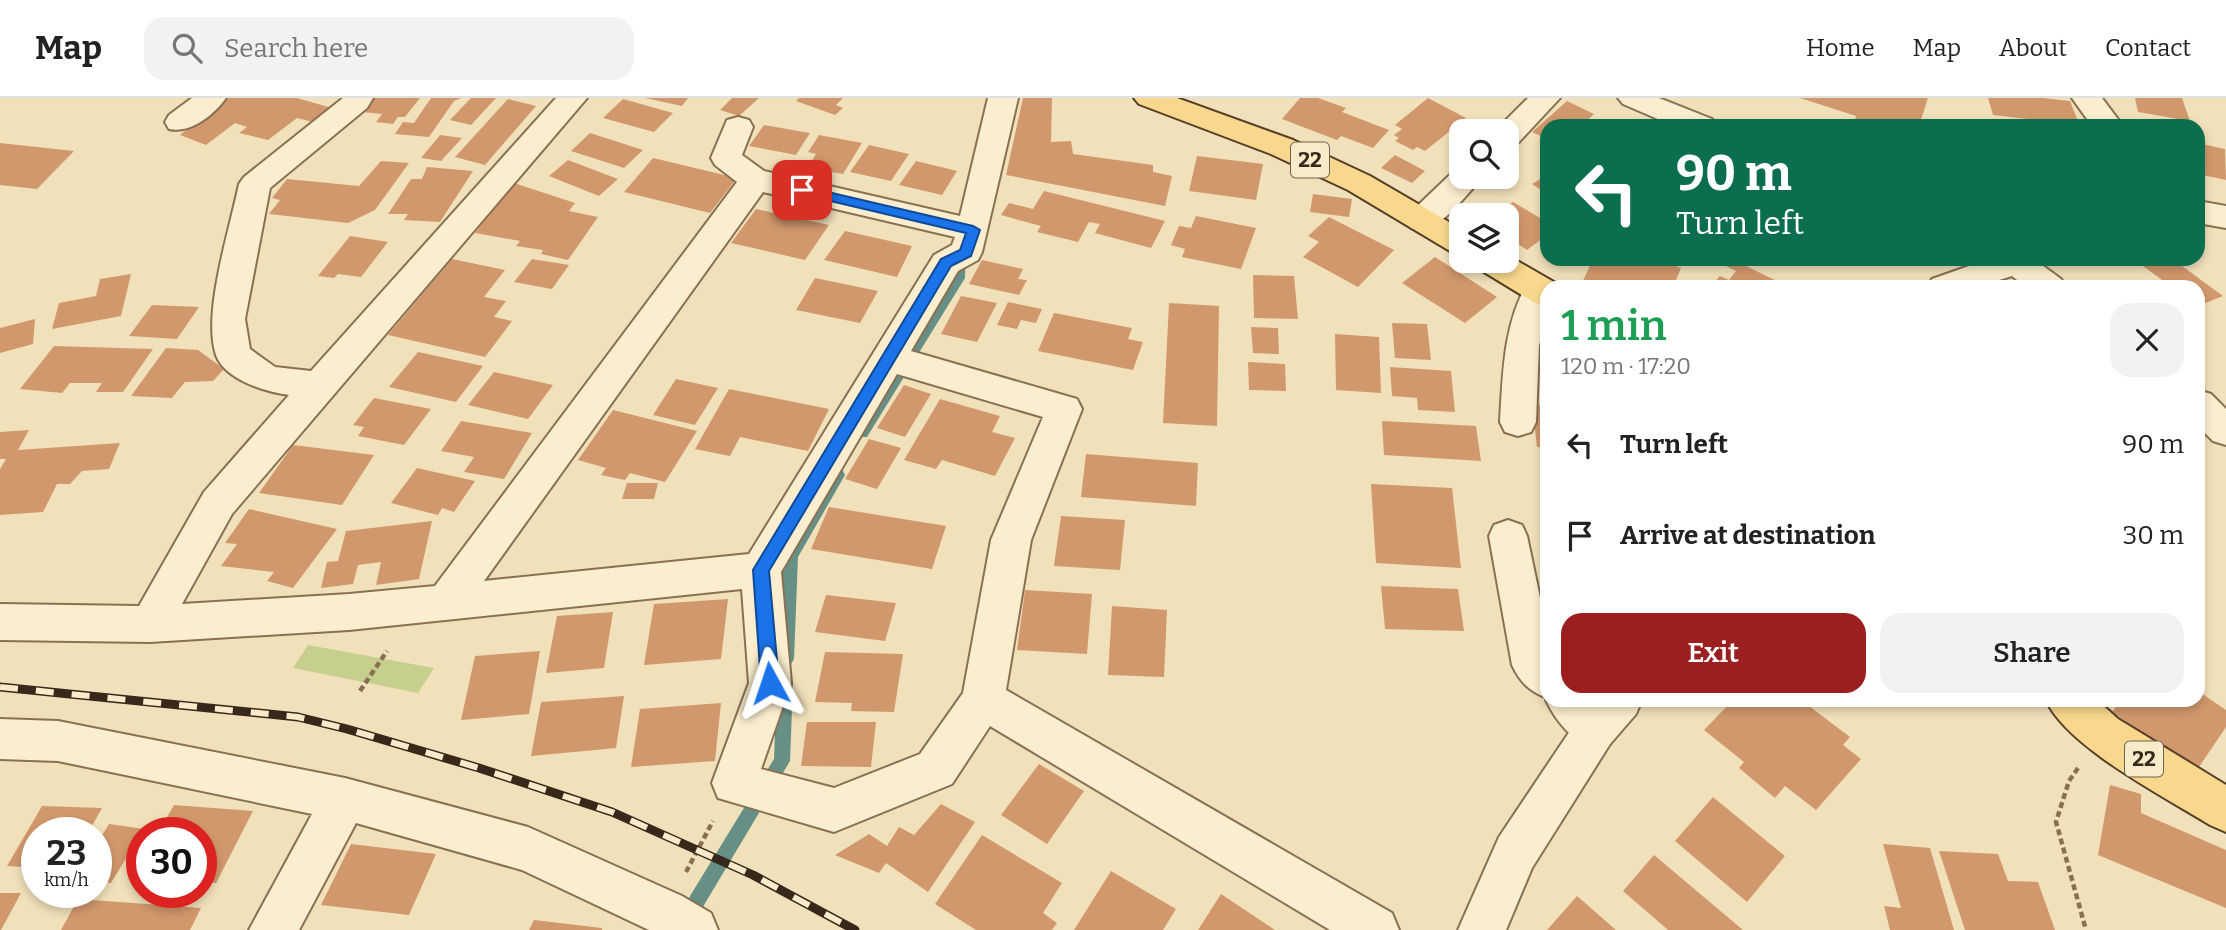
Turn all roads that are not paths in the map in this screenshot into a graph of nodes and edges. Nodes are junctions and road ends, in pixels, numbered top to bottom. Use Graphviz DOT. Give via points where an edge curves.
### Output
graph roads {
  1 [pos="211,98"];
  2 [pos="358,98"];
  3 [pos="572,98"];
  4 [pos="1003,98"];
  5 [pos="1149,98"];
  6 [pos="1545,98"];
  7 [pos="1633,98"];
  8 [pos="2087,98"];
  9 [pos="1684,119"];
  10 [pos="2103,119"];
  11 [pos="180,122"];
  12 [pos="1519,124"];
  13 [pos="738,128"];
  14 [pos="753,179"];
  15 [pos="1454,189"];
  16 [pos="2205,213"];
  17 [pos="2226,217"];
  18 [pos="1422,220"];
  19 [pos="1449,236"];
  20 [pos="959,242"];
  21 [pos="1998,266"];
  22 [pos="2029,266"];
  23 [pos="1511,273"];
  24 [pos="1957,274"];
  25 [pos="2042,280"];
  26 [pos="1540,290"];
  27 [pos="1540,300"];
  28 [pos="900,362"];
  29 [pos="318,385"];
  30 [pos="2205,411"];
  31 [pos="1518,422"];
  32 [pos="2226,431"];
  33 [pos="1508,536"];
  34 [pos="761,570"];
  35 [pos="446,602"];
  36 [pos="0,622"];
  37 [pos="150,624"];
  38 [pos="1540,672"];
  39 [pos="983,699"];
  40 [pos="2075,707"];
  41 [pos="1594,710"];
  42 [pos="0,739"];
  43 [pos="345,799"];
  44 [pos="2226,810"];
  45 [pos="673,924"];
  46 [pos="273,930"];
  47 [pos="1375,930"];
  48 [pos="1482,930"];
  1 -- 11 [label="street"];
  2 -- 29 [label="street" via="255,184 228,319 234,355 267,379"];
  3 -- 29 [label="street"];
  4 -- 20 [label="street"];
  5 -- 18 [label="main road, 22" via="1282,147 1359,183"];
  6 -- 12 [label="street"];
  7 -- 9 [label="street"];
  8 -- 10 [label="street"];
  13 -- 14 [label="street" via="726,158"];
  14 -- 20 [label="street"];
  14 -- 35 [label="street"];
  15 -- 18 [label="street"];
  16 -- 17 [label="street"];
  18 -- 19 [label="main road, 22"];
  20 -- 28 [label="street"];
  21 -- 24 [label="street"];
  22 -- 25 [label="street"];
  23 -- 26 [label="main road"];
  27 -- 31 [label="street" via="1522,345"];
  28 -- 34 [label="street"];
  28 -- 39 [label="street" via="1064,409 1012,540"];
  29 -- 37 [label="street" via="219,503"];
  30 -- 32 [label="street"];
  33 -- 38 [label="street" via="1533,665"];
  34 -- 35 [label="street"];
  34 -- 39 [label="street" via="770,683 734,783 834,810 936,769"];
  35 -- 37 [label="street"];
  36 -- 37 [label="street"];
  39 -- 47 [label="street"];
  40 -- 44 [label="main road, 22" via="2103,733"];
  41 -- 48 [label="street" via="1515,853"];
  42 -- 43 [label="street" via="58,741"];
  43 -- 45 [label="street" via="528,849"];
  43 -- 46 [label="street"];
}
